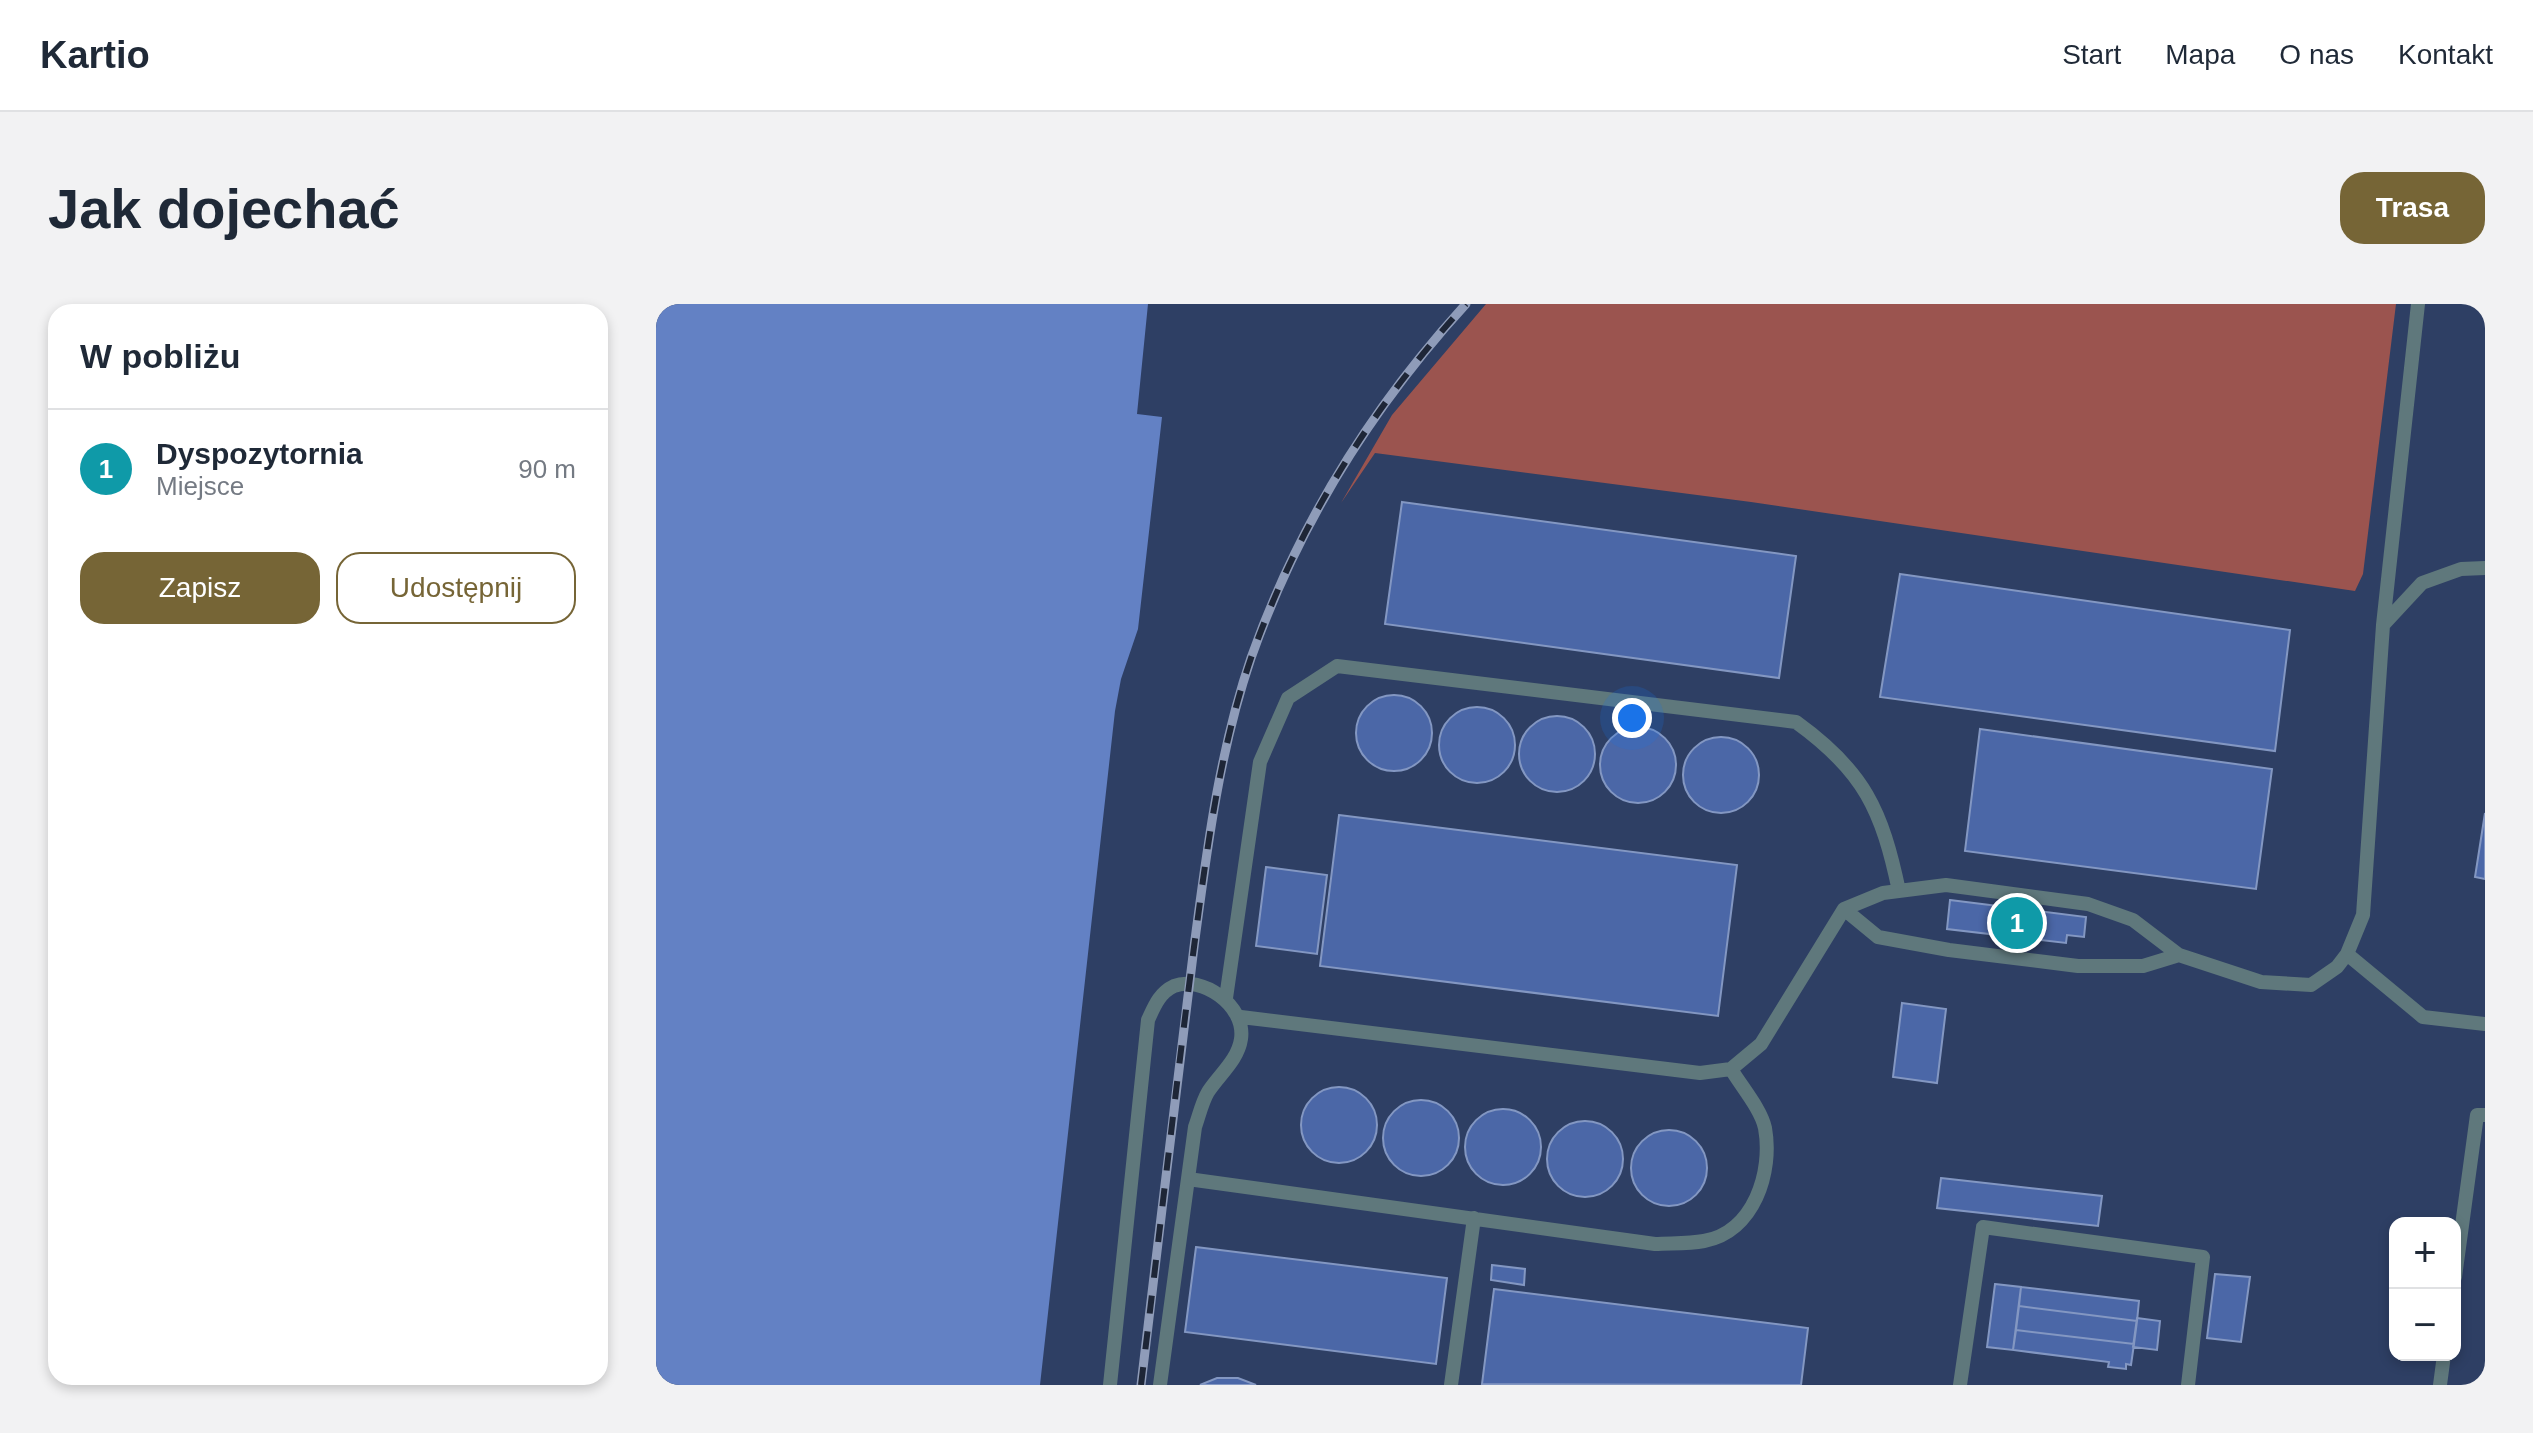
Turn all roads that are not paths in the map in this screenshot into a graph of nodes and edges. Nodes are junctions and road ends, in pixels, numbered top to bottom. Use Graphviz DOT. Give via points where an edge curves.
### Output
graph roads {
  1 [pos="2418,304"];
  2 [pos="2485,568"];
  3 [pos="2383,625"];
  4 [pos="1899,891"];
  5 [pos="1844,909"];
  6 [pos="2347,954"];
  7 [pos="2179,955"];
  8 [pos="1226,998"];
  9 [pos="1241,1017"];
  10 [pos="2485,1024"];
  11 [pos="1731,1069"];
  12 [pos="2485,1115"];
  13 [pos="1188,1179"];
  14 [pos="1474,1218"];
  15 [pos="2461,1233"];
  16 [pos="2443,1361"];
  17 [pos="1110,1385"];
  18 [pos="1160,1385"];
  19 [pos="1451,1385"];
  20 [pos="1960,1385"];
  21 [pos="2188,1385"];
  22 [pos="2440,1385"];
  1 -- 3 [label="lane"];
  2 -- 3 [label="lane" via="2461,569 2422,583"];
  3 -- 6 [label="lane" via="2363,915"];
  4 -- 5 [label="lane"];
  4 -- 7 [label="lane" via="1946,885 2088,904 2133,920"];
  4 -- 8 [label="lane" via="1890,847 1867,790 1835,750 1796,722 1337,666 1288,698 1260,762"];
  5 -- 7 [label="lane" via="1878,937 1949,950 2078,966 2143,966"];
  5 -- 11 [label="lane" via="1761,1044"];
  6 -- 7 [label="lane" via="2311,985 2261,982"];
  6 -- 10 [label="lane" via="2423,1017"];
  8 -- 9 [label="lane"];
  8 -- 17 [label="lane" via="1175,985 1159,997 1148,1020"];
  9 -- 11 [label="lane" via="1700,1073"];
  9 -- 13 [label="lane" via="1241,1041 1225,1073 1207,1093 1195,1127"];
  11 -- 14 [label="lane" via="1765,1125 1760,1192 1741,1223 1707,1241 1655,1244"];
  12 -- 15 [label="lane" via="2477,1115"];
  13 -- 14 [label="lane"];
  13 -- 18 [label="lane"];
  14 -- 19 [label="lane"];
  16 -- 22 [label="lane"];
  20 -- 21 [label="lane" via="1983,1227 2203,1257"];
}
